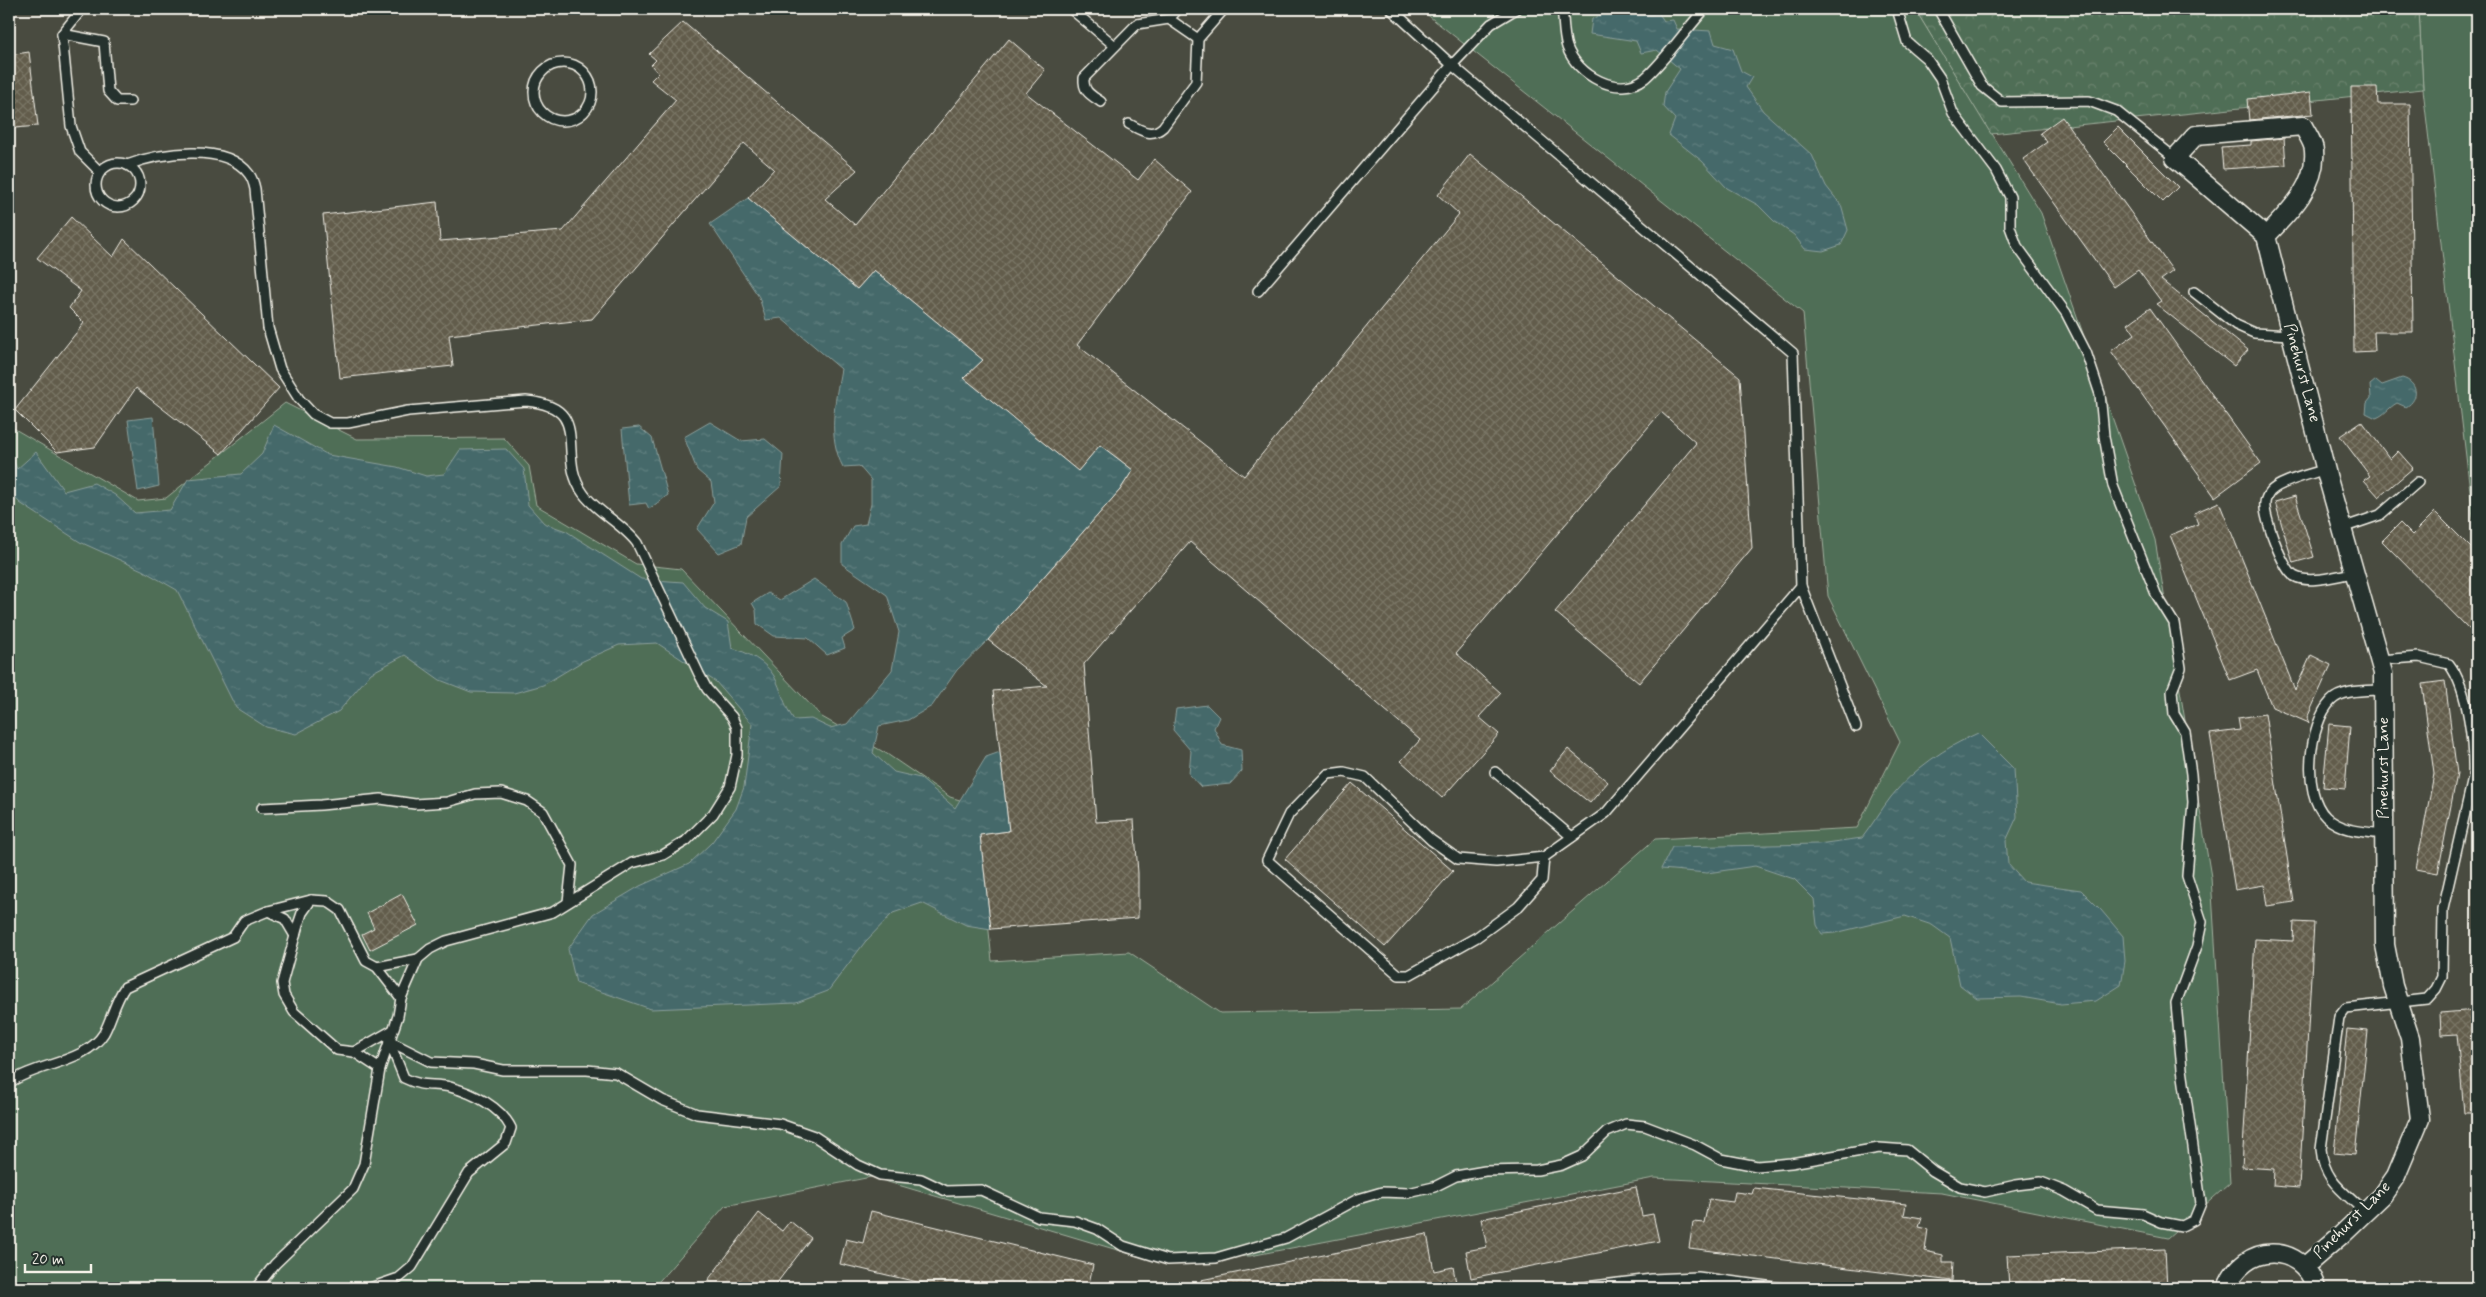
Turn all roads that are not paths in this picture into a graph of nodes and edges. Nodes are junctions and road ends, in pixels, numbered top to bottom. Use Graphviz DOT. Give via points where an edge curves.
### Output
graph roads {
  1 [pos="82,9"];
  2 [pos="1071,9"];
  3 [pos="1178,9"];
  4 [pos="1224,9"];
  5 [pos="1391,9"];
  6 [pos="1516,9"];
  7 [pos="1562,9"];
  8 [pos="1705,9"];
  9 [pos="1897,9"];
  10 [pos="1938,9"];
  11 [pos="1169,19"];
  12 [pos="62,34"];
  13 [pos="1198,39"];
  14 [pos="1115,46"];
  15 [pos="1452,65"];
  16 [pos="592,89"];
  17 [pos="130,100"];
  18 [pos="1101,102"];
  19 [pos="1129,124"];
  20 [pos="2175,158"];
  21 [pos="127,165"];
  22 [pos="100,172"];
  23 [pos="2266,236"];
  24 [pos="1258,291"];
  25 [pos="2194,292"];
  26 [pos="2292,335"];
  27 [pos="2326,469"];
  28 [pos="2418,482"];
  29 [pos="2342,528"];
  30 [pos="2354,572"];
  31 [pos="1801,586"];
  32 [pos="2379,660"];
  33 [pos="2383,690"];
  34 [pos="1856,727"];
  35 [pos="1495,772"];
  36 [pos="262,808"];
  37 [pos="2384,834"];
  38 [pos="1572,837"];
  39 [pos="1544,856"];
  40 [pos="311,900"];
  41 [pos="568,902"];
  42 [pos="268,911"];
  43 [pos="295,936"];
  44 [pos="418,959"];
  45 [pos="377,968"];
  46 [pos="401,998"];
  47 [pos="2398,1002"];
  48 [pos="393,1030"];
  49 [pos="389,1041"];
  50 [pos="354,1052"];
  51 [pos="380,1069"];
  52 [pos="9,1083"];
  53 [pos="2365,1212"];
  54 [pos="2304,1267"];
  55 [pos="1652,1284"];
  56 [pos="256,1288"];
  57 [pos="370,1288"];
  58 [pos="1577,1288"];
  59 [pos="1782,1288"];
  60 [pos="2227,1288"];
  61 [pos="2316,1288"];
  1 -- 12 [label="lane"];
  2 -- 14 [label="lane"];
  3 -- 11 [label="lane"];
  4 -- 13 [label="lane"];
  5 -- 15 [label="lane"];
  6 -- 15 [label="lane" via="1491,24"];
  7 -- 8 [label="lane" via="1567,46 1577,63 1604,83 1630,85 1644,78"];
  9 -- 49 [label="lane" via="1907,42 1927,60 1940,78 1953,113 1996,170 2010,197 2010,227 2017,246 2066,313 2086,352 2100,394 2113,486 2156,594 2174,623 2181,668 2172,691 2174,714 2185,732 2191,774 2187,876 2202,922 2176,1003 2201,1203 2194,1220 2182,1226 2143,1214 2097,1210 2041,1182 1985,1192 1960,1187 1907,1150 1879,1148 1757,1166 1721,1159 1695,1144 1645,1126 1626,1124 1607,1132 1582,1156 1562,1165 1537,1170 1485,1171 1456,1176 1408,1193 1382,1192 1358,1199 1286,1238 1216,1258 1168,1260 1123,1246 1097,1229 1075,1220 1039,1217 981,1190 946,1191 921,1179 880,1175 858,1165 814,1136 780,1124 697,1114 662,1100 616,1073 503,1070 474,1064 431,1062"];
  10 -- 20 [label="lane" via="1982,86 2002,102 2089,101 2116,111"];
  11 -- 13 [label="lane"];
  11 -- 14 [label="lane" via="1138,24"];
  12 -- 17 [label="lane" via="104,42 108,92 116,101"];
  12 -- 22 [label="lane" via="71,126 80,152"];
  13 -- 19 [label="lane" via="1196,82 1162,127 1157,132 1148,133"];
  14 -- 18 [label="lane" via="1084,78 1087,92"];
  15 -- 24 [label="lane"];
  15 -- 31 [label="lane" via="1793,353"];
  16 -- 16 [label="lane" via="584,71 577,66 560,63 544,70 538,77 534,95 543,113 561,121 580,115 589,104"];
  20 -- 23 [label="street"];
  20 -- 23 [label="street" via="2196,136 2304,126 2314,150 2311,179 2290,211"];
  21 -- 22 [label="lane" via="112,164"];
  21 -- 22 [label="lane" via="134,169 140,182 137,197 125,206 111,206 100,198 96,185"];
  21 -- 41 [label="lane" via="156,156 207,154 233,160 249,174 256,189 268,328 280,369 313,414 330,423 348,423 408,411 526,402 544,403 558,409 570,428 574,477 583,494 628,532 647,562 707,689 732,717 737,728 737,755 730,787 713,814 686,841 663,855 632,863"];
  23 -- 26 [label="street, Pinehurst Lane"];
  25 -- 26 [label="lane" via="2236,325 2254,333"];
  26 -- 27 [label="street, Pinehurst Lane"];
  27 -- 29 [label="street, Pinehurst Lane"];
  27 -- 30 [label="lane" via="2279,486 2270,493 2265,503 2268,522 2285,568 2294,577 2311,579"];
  28 -- 29 [label="lane" via="2380,515"];
  29 -- 30 [label="street, Pinehurst Lane"];
  30 -- 32 [label="street, Pinehurst Lane"];
  31 -- 34 [label="lane"];
  31 -- 38 [label="lane" via="1606,813"];
  32 -- 33 [label="street, Pinehurst Lane"];
  32 -- 47 [label="lane" via="2419,657 2449,664 2457,674 2463,695 2473,758 2472,778 2443,910 2442,977 2427,999"];
  33 -- 37 [label="street, Pinehurst Lane"];
  33 -- 37 [label="lane" via="2347,693 2331,700 2321,717 2310,760 2311,780 2325,816 2342,827"];
  35 -- 38 [label="lane"];
  36 -- 41 [label="lane" via="382,799 416,804 447,802 475,794 501,792 527,801 543,812 572,865"];
  37 -- 47 [label="street, Pinehurst Lane" via="2385,945"];
  38 -- 39 [label="lane"];
  39 -- 39 [label="lane" via="1542,880 1518,908 1477,937 1408,975 1399,975 1267,860 1289,814 1328,774 1344,772 1365,777 1431,840 1458,859 1496,862"];
  40 -- 42 [label="lane"];
  40 -- 43 [label="lane" via="302,913"];
  40 -- 45 [label="lane" via="327,901 340,910 366,961"];
  41 -- 44 [label="lane" via="553,912 446,941"];
  42 -- 43 [label="lane" via="285,920"];
  42 -- 52 [label="lane" via="244,921 234,937 125,987 116,1000 103,1033 85,1052 23,1073"];
  43 -- 50 [label="lane" via="282,983 284,995 294,1012 337,1050"];
  44 -- 45 [label="lane"];
  44 -- 46 [label="lane"];
  45 -- 46 [label="lane"];
  46 -- 48 [label="lane"];
  47 -- 53 [label="street, Pinehurst Lane" via="2410,1038 2420,1119 2396,1176"];
  47 -- 53 [label="lane" via="2346,1008 2340,1017 2320,1149 2323,1166 2332,1181"];
  48 -- 49 [label="lane"];
  48 -- 50 [label="lane"];
  49 -- 51 [label="lane"];
  49 -- 57 [label="lane" via="404,1078 418,1085 449,1087 479,1098 506,1117 511,1128 506,1144 469,1172 412,1267 399,1278"];
  50 -- 51 [label="lane"];
  51 -- 56 [label="lane" via="364,1164 354,1189 275,1264"];
  53 -- 54 [label="street, Pinehurst Lane"];
  54 -- 60 [label="street" via="2292,1258 2265,1254 2239,1266"];
  54 -- 61 [label="street"];
  55 -- 58 [label="lane"];
  55 -- 59 [label="lane" via="1698,1277"];
}
